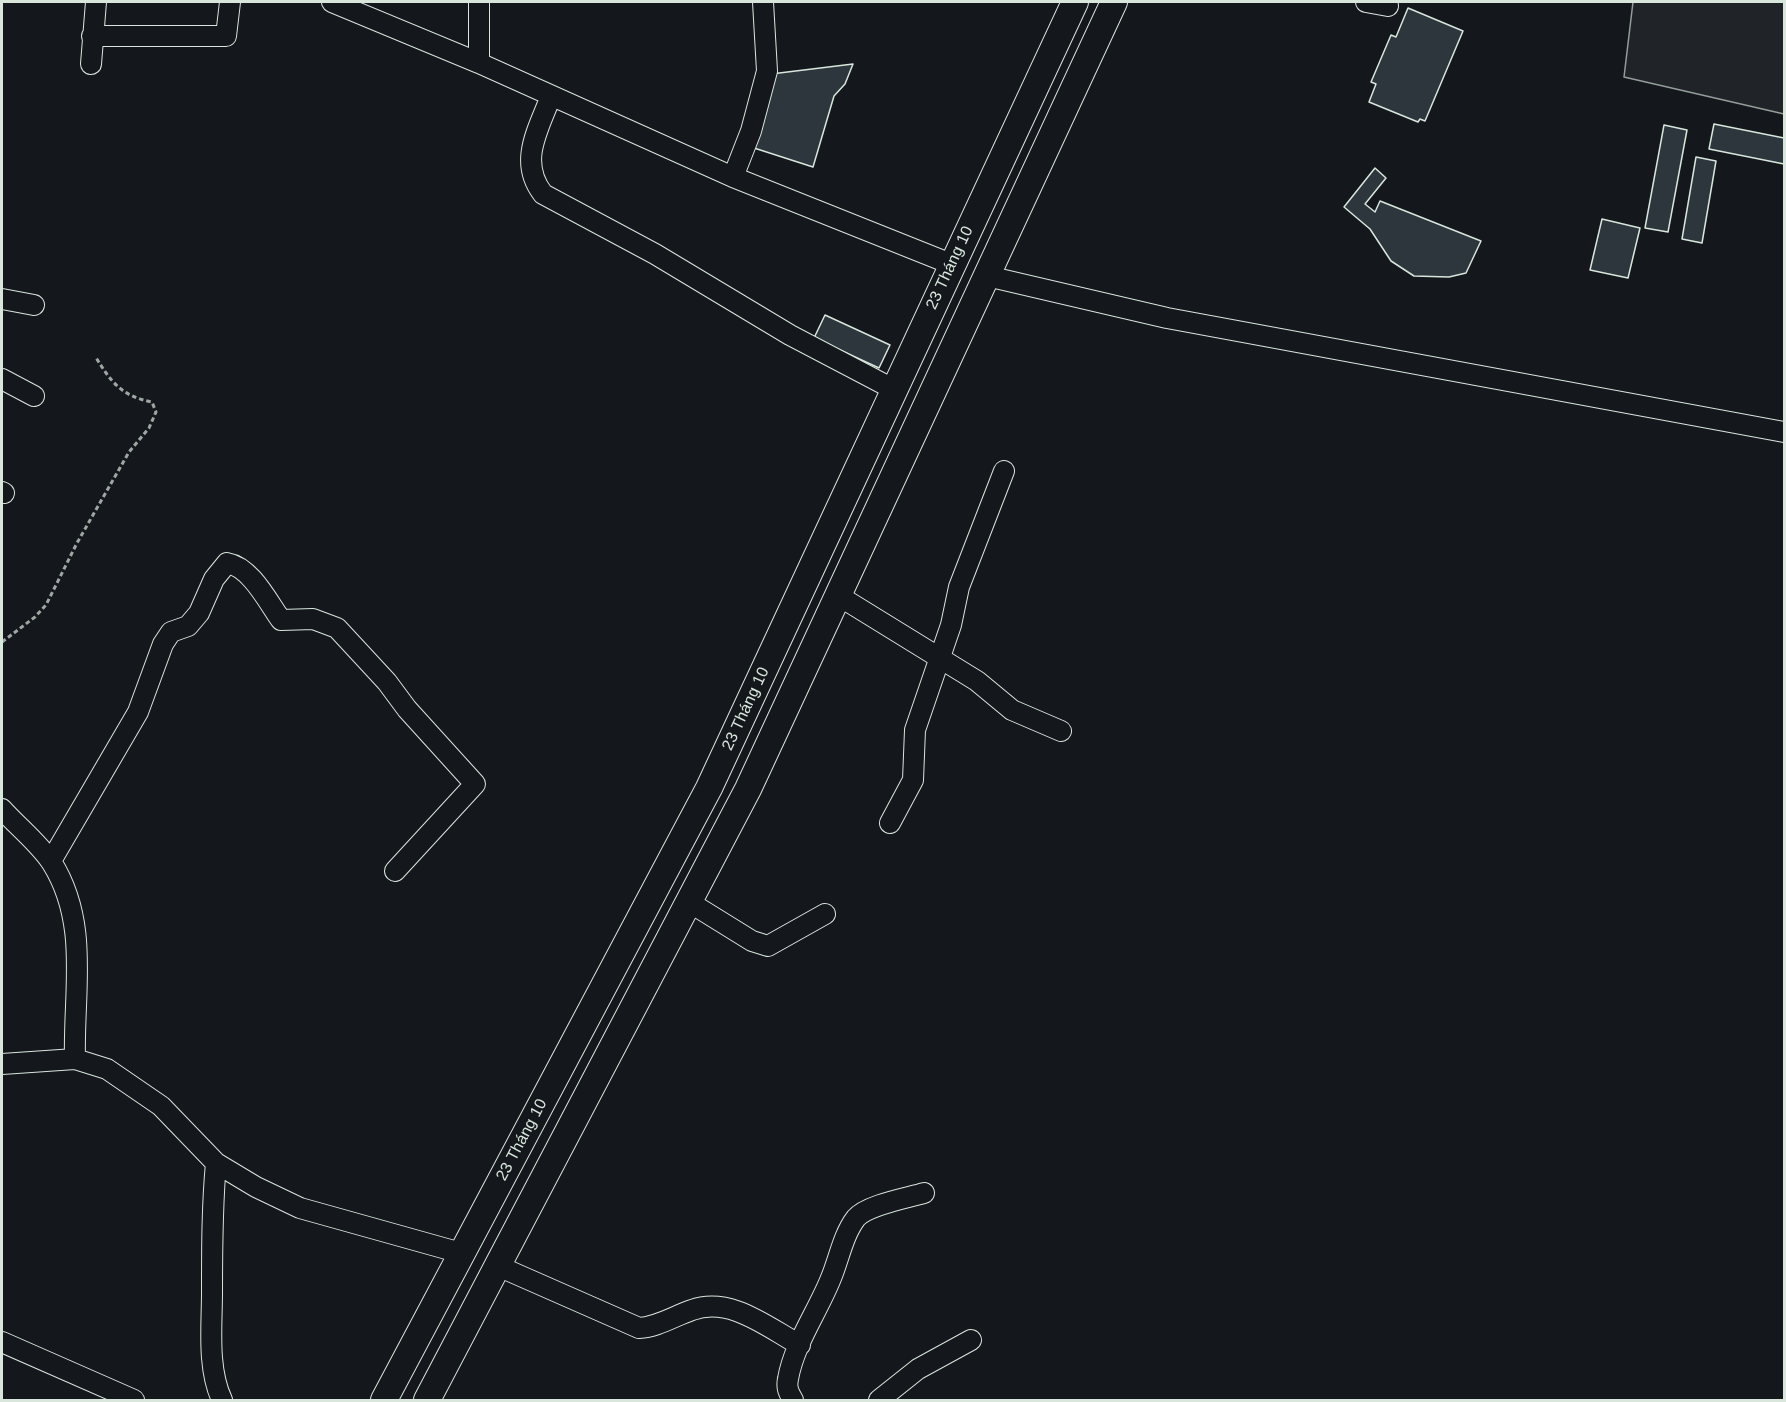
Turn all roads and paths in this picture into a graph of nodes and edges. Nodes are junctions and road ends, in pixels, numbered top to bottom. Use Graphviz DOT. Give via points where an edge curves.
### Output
graph roads {
  1 [pos="96,2"];
  2 [pos="230,2"];
  3 [pos="332,2"];
  4 [pos="479,2"];
  5 [pos="763,2"];
  6 [pos="1076,2"];
  7 [pos="1114,2"];
  8 [pos="1365,2"];
  9 [pos="1388,6"];
  10 [pos="92,36"];
  11 [pos="479,63"];
  12 [pos="91,64"];
  13 [pos="551,96"];
  14 [pos="734,177"];
  15 [pos="951,264"];
  16 [pos="987,276"];
  17 [pos="2,299"];
  18 [pos="34,305"];
  19 [pos="95,356"];
  20 [pos="2,380"];
  21 [pos="893,389"];
  22 [pos="34,396"];
  23 [pos="1785,432"];
  24 [pos="1004,471"];
  25 [pos="839,596"];
  26 [pos="2,642"];
  27 [pos="940,657"];
  28 [pos="1061,731"];
  29 [pos="2,809"];
  30 [pos="890,823"];
  31 [pos="51,861"];
  32 [pos="395,871"];
  33 [pos="689,902"];
  34 [pos="825,914"];
  35 [pos="75,1059"];
  36 [pos="2,1064"];
  37 [pos="216,1163"];
  38 [pos="924,1193"];
  39 [pos="461,1254"];
  40 [pos="498,1266"];
  41 [pos="970,1340"];
  42 [pos="2,1342"];
  43 [pos="800,1345"];
  44 [pos="134,1401"];
  45 [pos="222,1401"];
  46 [pos="384,1401"];
  47 [pos="427,1401"];
  48 [pos="793,1401"];
  49 [pos="879,1401"];
  1 -- 10 [label="street"];
  2 -- 10 [label="street" via="226,36"];
  3 -- 11 [label="street"];
  4 -- 11 [label="street"];
  5 -- 14 [label="street" via="767,71"];
  6 -- 15 [label="main road, 23 Tháng 10"];
  7 -- 16 [label="main road"];
  8 -- 9 [label="street"];
  10 -- 12 [label="street"];
  11 -- 13 [label="street"];
  13 -- 14 [label="street"];
  13 -- 21 [label="street" via="529,163 533,182 543,194"];
  14 -- 15 [label="street"];
  15 -- 16 [label="main road"];
  15 -- 21 [label="main road, 23 Tháng 10"];
  16 -- 23 [label="street" via="1167,318"];
  16 -- 25 [label="main road"];
  17 -- 18 [label="street"];
  19 -- 26 [label="path" via="121,390 133,398 152,402 156,412 150,428 129,452 76,543 46,604"];
  20 -- 22 [label="street"];
  21 -- 39 [label="main road, 23 Tháng 10" via="710,788"];
  24 -- 27 [label="street" via="959,587"];
  25 -- 27 [label="street"];
  25 -- 33 [label="main road" via="748,789"];
  27 -- 28 [label="street" via="1012,710"];
  27 -- 30 [label="street" via="915,730 913,780"];
  29 -- 31 [label="street"];
  31 -- 32 [label="street" via="138,712 163,644 171,632 188,626 199,613 214,579 227,563 251,579 281,620 313,619 337,628 475,784"];
  31 -- 35 [label="street" via="66,890 75,922 79,963"];
  33 -- 34 [label="street" via="752,941 768,946"];
  33 -- 40 [label="main road"];
  35 -- 36 [label="street"];
  35 -- 37 [label="street" via="107,1069 140,1090 161,1106"];
  37 -- 39 [label="street" via="300,1208"];
  37 -- 45 [label="street" via="212,1205 212,1340 215,1380"];
  38 -- 43 [label="street" via="857,1217"];
  39 -- 40 [label="main road"];
  39 -- 46 [label="main road, 23 Tháng 10"];
  40 -- 43 [label="street" via="639,1328 652,1328 704,1306 725,1306"];
  40 -- 47 [label="main road"];
  41 -- 49 [label="street" via="918,1369"];
  42 -- 44 [label="street"];
  43 -- 48 [label="street" via="788,1378 787,1390"];
}
